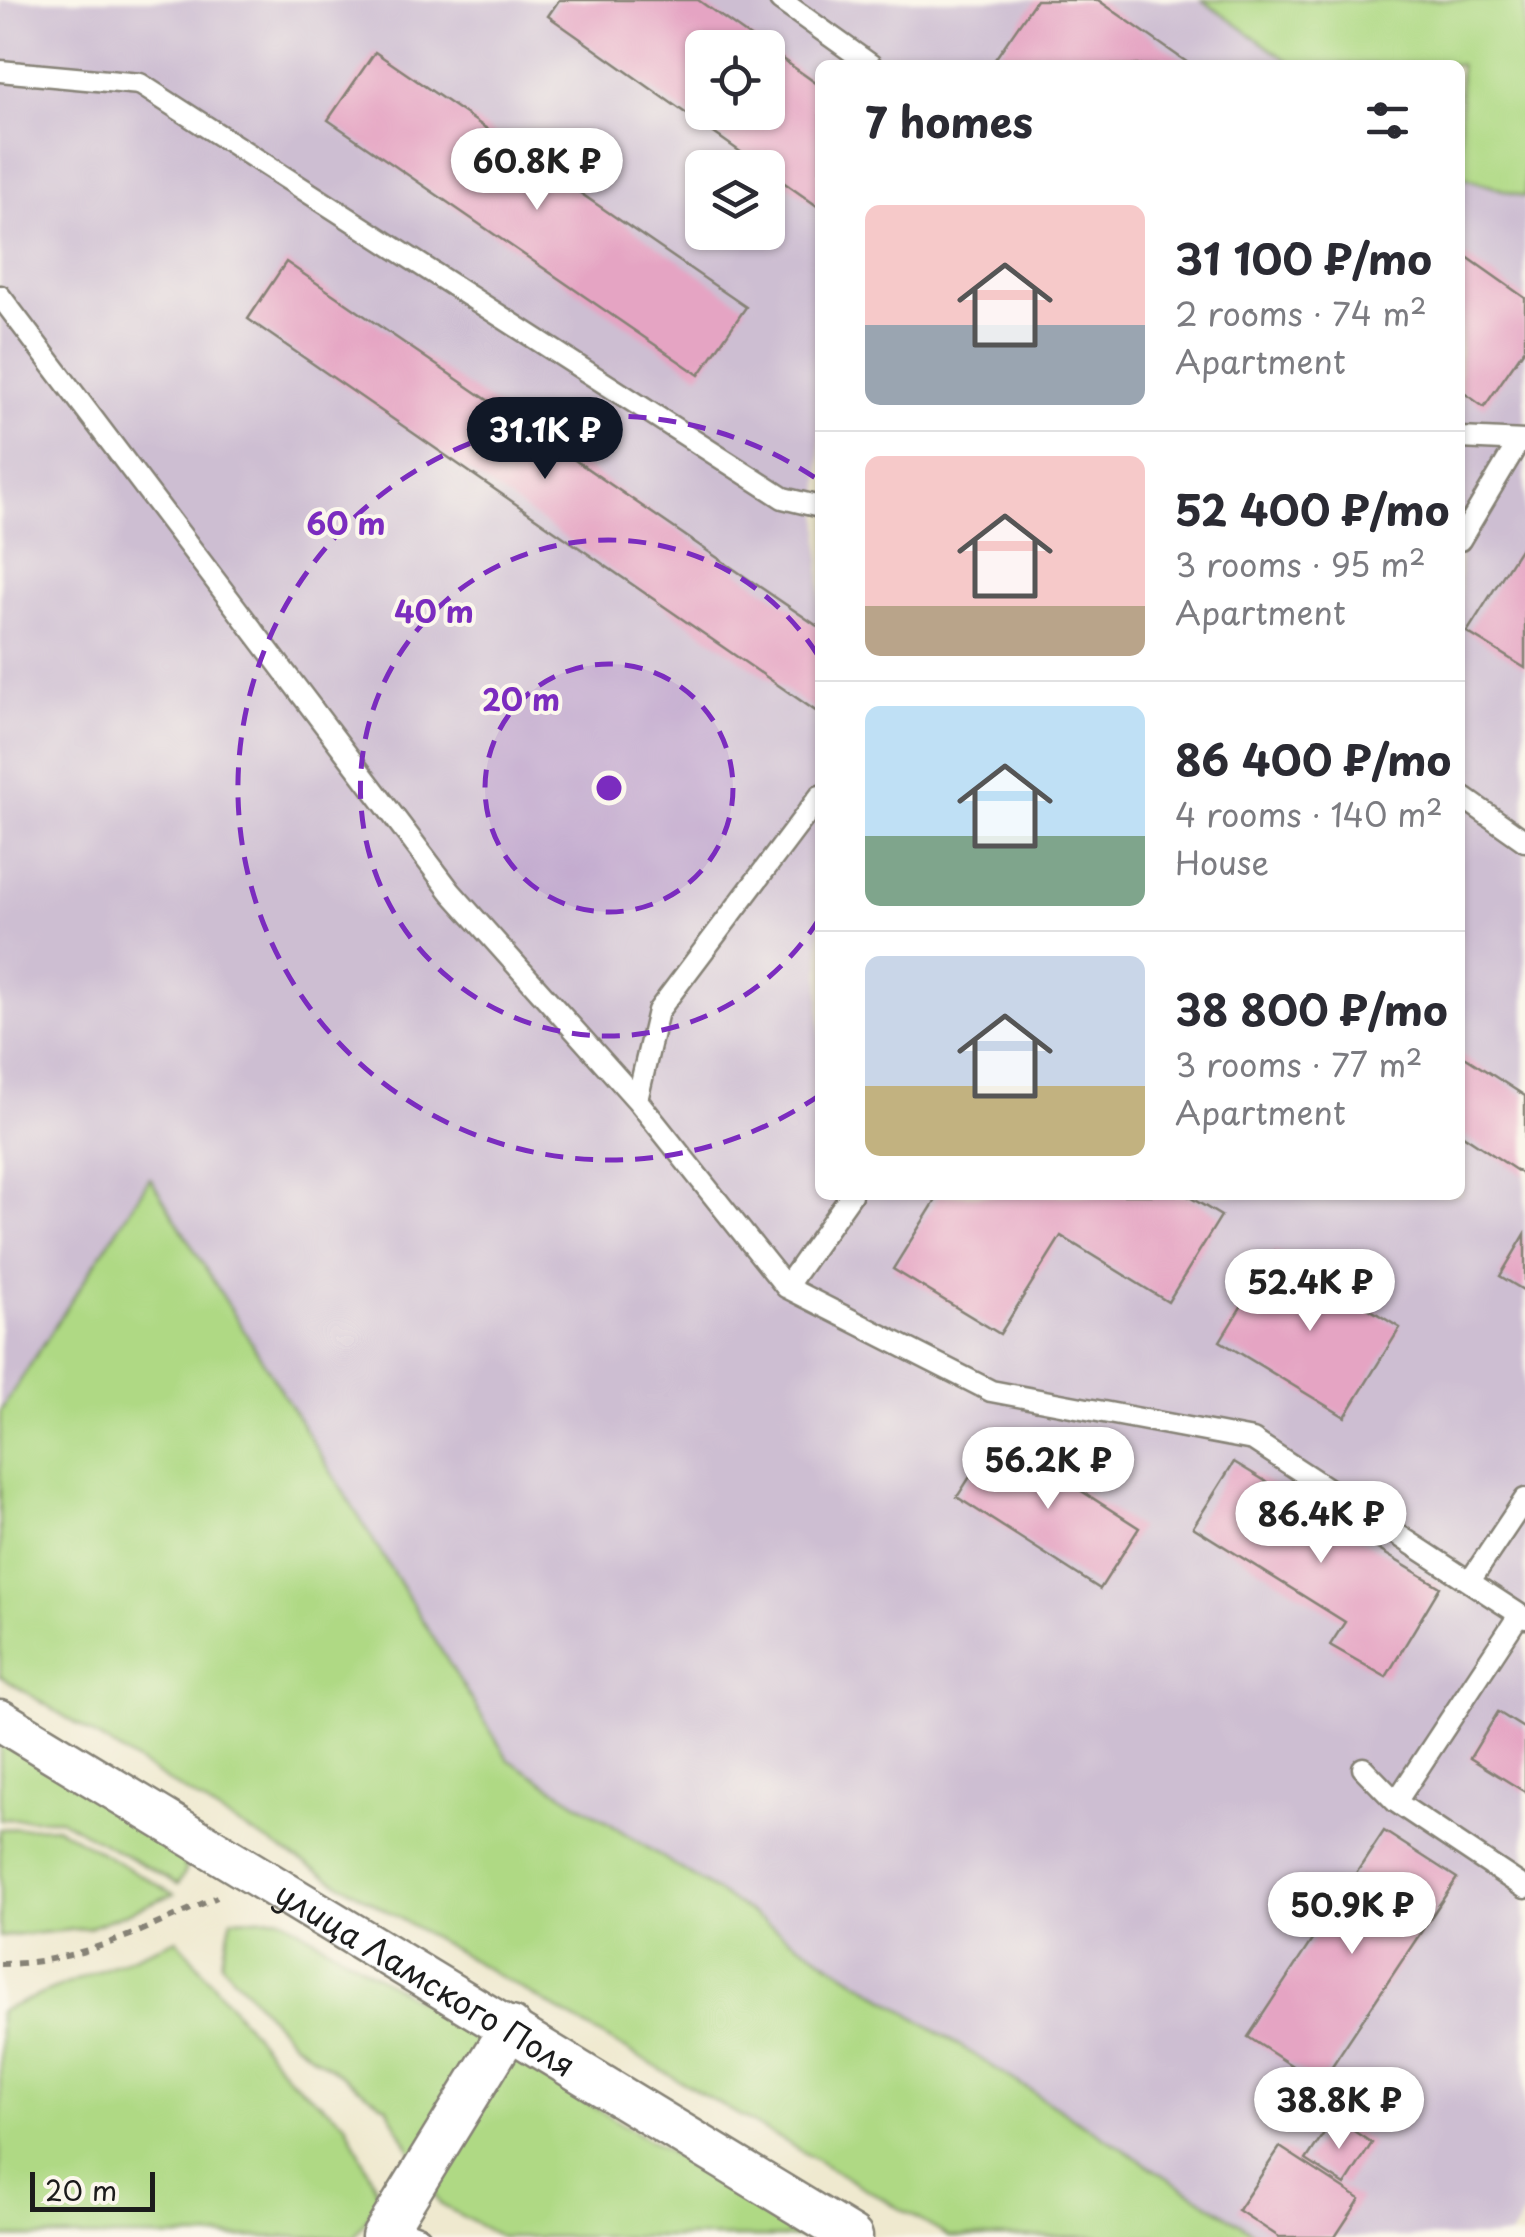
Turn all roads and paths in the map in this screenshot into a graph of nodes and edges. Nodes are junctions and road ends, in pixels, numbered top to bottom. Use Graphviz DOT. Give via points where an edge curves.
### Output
graph roads {
  1 [pos="780,0"];
  2 [pos="864,60"];
  3 [pos="0,71"];
  4 [pos="0,296"];
  5 [pos="1465,438"];
  6 [pos="1522,441"];
  7 [pos="815,506"];
  8 [pos="1465,532"];
  9 [pos="1465,799"];
  10 [pos="815,803"];
  11 [pos="1525,841"];
  12 [pos="637,1100"];
  13 [pos="848,1200"];
  14 [pos="786,1287"];
  15 [pos="1525,1500"];
  16 [pos="1470,1581"];
  17 [pos="1522,1617"];
  18 [pos="0,1720"];
  19 [pos="1363,1768"];
  20 [pos="1396,1802"];
  21 [pos="259,1878"];
  22 [pos="1525,1888"];
  23 [pos="0,1964"];
  24 [pos="510,2027"];
  25 [pos="397,2233"];
  26 [pos="852,2237"];
  1 -- 2 [label="lane"];
  3 -- 7 [label="lane" via="140,84 783,498"];
  4 -- 12 [label="lane" via="451,892"];
  5 -- 6 [label="lane"];
  6 -- 8 [label="lane"];
  9 -- 11 [label="lane"];
  10 -- 12 [label="lane" via="658,1011"];
  12 -- 14 [label="lane"];
  13 -- 14 [label="lane"];
  14 -- 16 [label="lane" via="991,1391 1253,1440"];
  15 -- 16 [label="lane"];
  16 -- 17 [label="lane"];
  17 -- 20 [label="lane"];
  18 -- 21 [label="street, улица Ламского Поля"];
  19 -- 20 [label="lane"];
  20 -- 22 [label="lane"];
  21 -- 23 [label="path" via="117,1942 34,1964"];
  21 -- 24 [label="street, улица Ламского Поля"];
  24 -- 25 [label="street"];
  24 -- 26 [label="street, улица Ламского Поля"];
}
